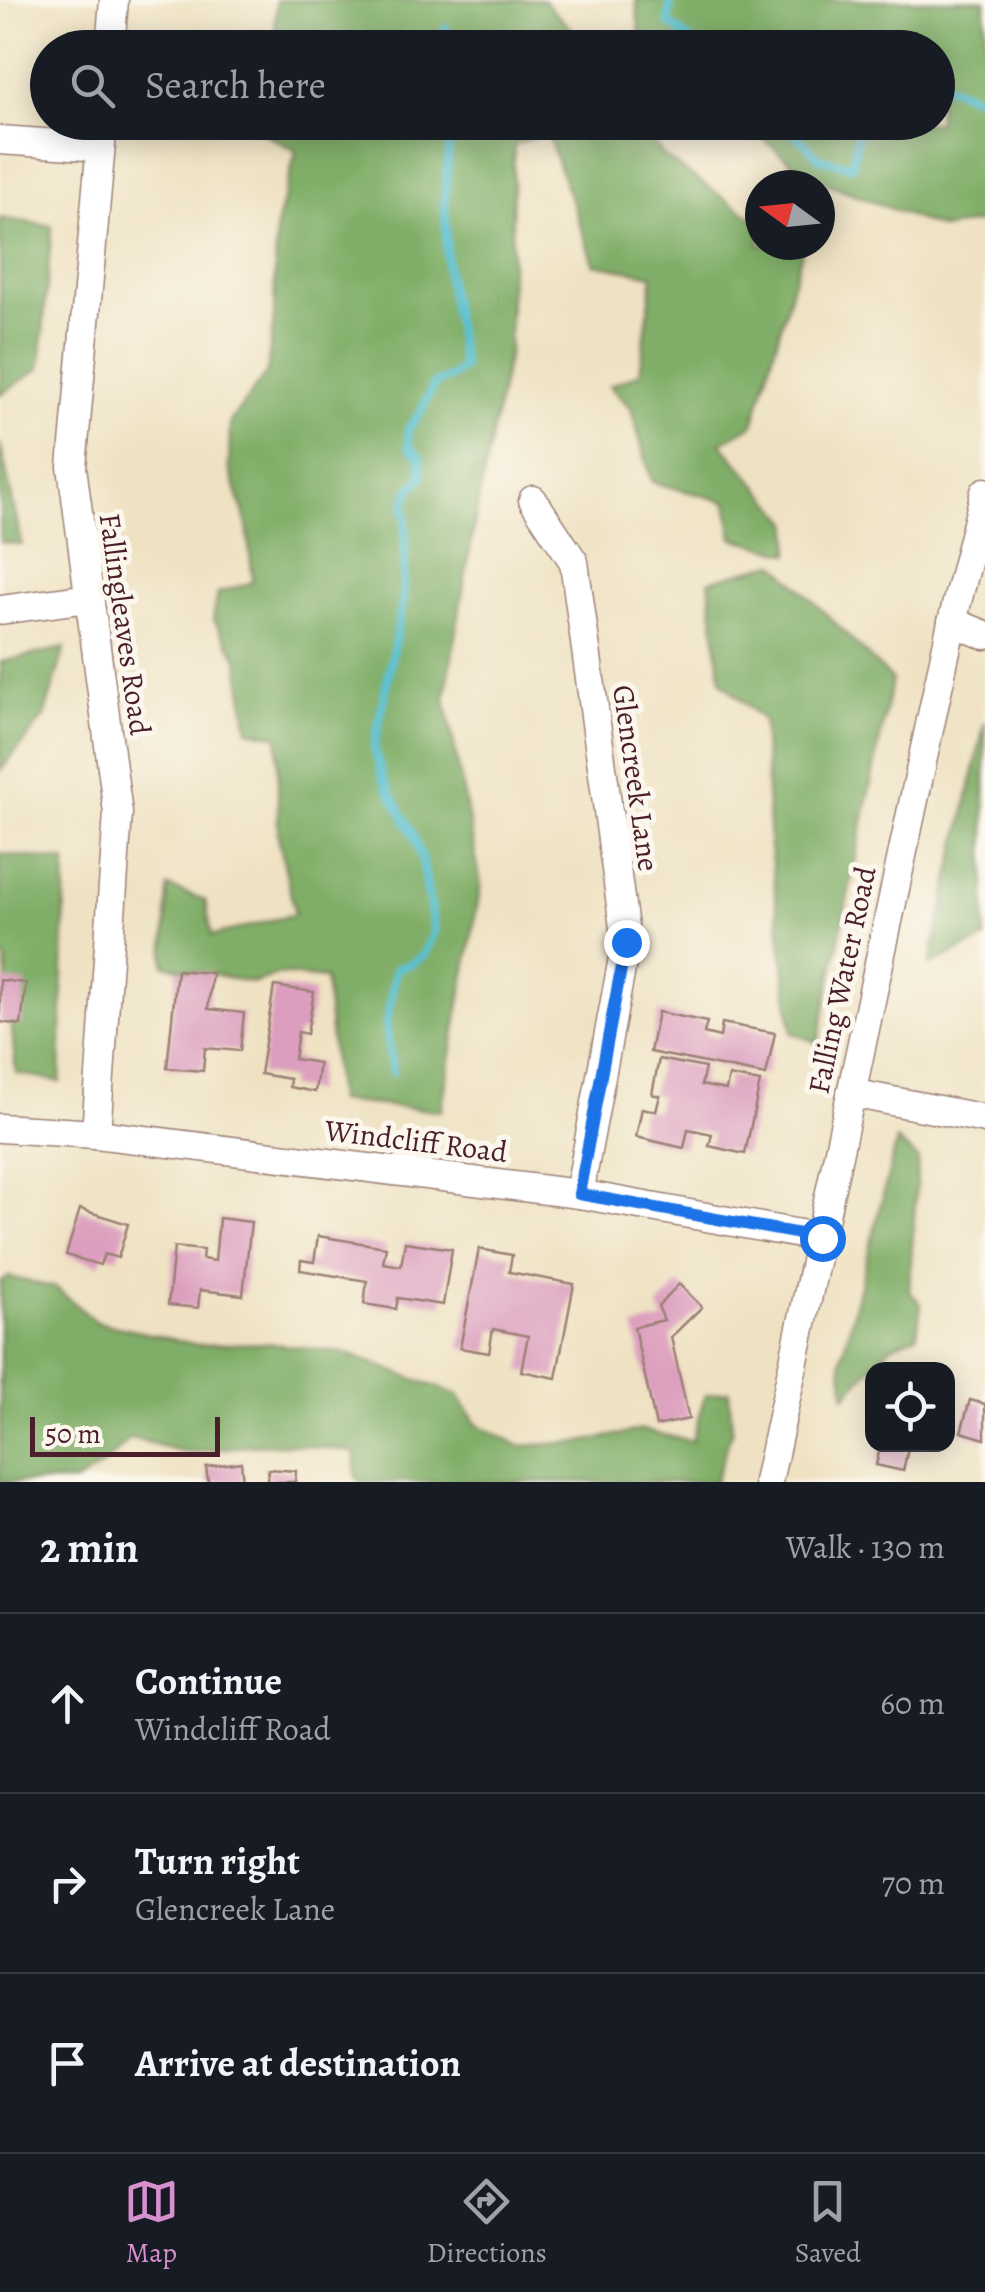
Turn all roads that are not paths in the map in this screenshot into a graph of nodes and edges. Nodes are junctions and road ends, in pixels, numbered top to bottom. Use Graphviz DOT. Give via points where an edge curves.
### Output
graph roads {
  1 [pos="114,0"];
  2 [pos="112,30"];
  3 [pos="30,139"];
  4 [pos="0,140"];
  5 [pos="102,140"];
  6 [pos="985,492"];
  7 [pos="533,500"];
  8 [pos="88,598"];
  9 [pos="0,610"];
  10 [pos="952,622"];
  11 [pos="985,634"];
  12 [pos="851,1093"];
  13 [pos="985,1119"];
  14 [pos="0,1128"];
  15 [pos="96,1134"];
  16 [pos="579,1194"];
  17 [pos="822,1238"];
  18 [pos="768,1482"];
  1 -- 2 [label="street"];
  3 -- 4 [label="street"];
  5 -- 8 [label="street, Fallingleaves Road" via="72,467"];
  6 -- 10 [label="street, Falling Water Road"];
  7 -- 16 [label="street, Glencreek Lane" via="574,562 626,942"];
  8 -- 9 [label="street"];
  8 -- 15 [label="street, Fallingleaves Road" via="118,813"];
  10 -- 11 [label="street"];
  10 -- 12 [label="street, Falling Water Road"];
  12 -- 13 [label="street"];
  12 -- 17 [label="street, Falling Water Road"];
  14 -- 15 [label="street, Windcliff Road"];
  15 -- 16 [label="street, Windcliff Road"];
  16 -- 17 [label="street, Windcliff Road"];
  17 -- 18 [label="street, Falling Water Road"];
}
